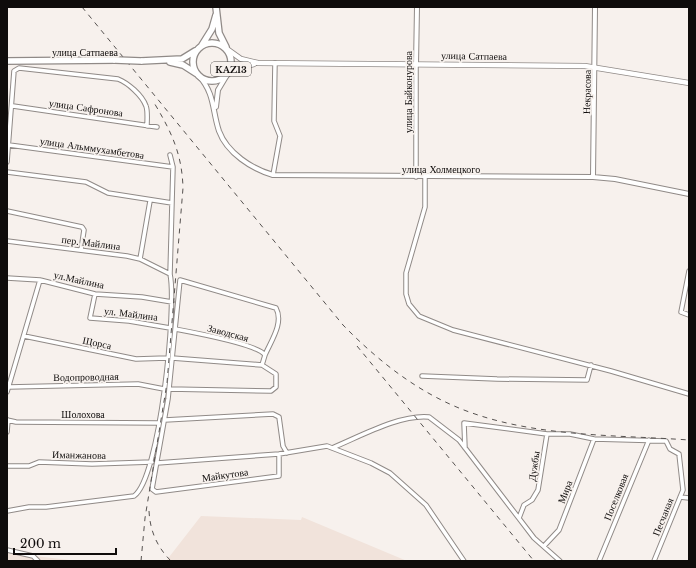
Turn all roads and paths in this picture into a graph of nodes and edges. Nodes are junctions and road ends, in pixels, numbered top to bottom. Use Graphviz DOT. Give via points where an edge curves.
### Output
graph roads {
  1 [pos="216,7"];
  2 [pos="417,7"];
  3 [pos="595,7"];
  4 [pos="216,15"];
  5 [pos="200,47"];
  6 [pos="227,49"];
  7 [pos="7,61"];
  8 [pos="162,61"];
  9 [pos="258,63"];
  10 [pos="275,63"];
  11 [pos="416,64"];
  12 [pos="595,67"];
  13 [pos="228,75"];
  14 [pos="199,76"];
  15 [pos="689,83"];
  16 [pos="12,106"];
  17 [pos="217,121"];
  18 [pos="147,126"];
  19 [pos="158,127"];
  20 [pos="9,145"];
  21 [pos="170,155"];
  22 [pos="7,162"];
  23 [pos="173,167"];
  24 [pos="7,172"];
  25 [pos="273,176"];
  26 [pos="416,177"];
  27 [pos="593,177"];
  28 [pos="425,178"];
  29 [pos="689,194"];
  30 [pos="150,201"];
  31 [pos="172,203"];
  32 [pos="7,211"];
  33 [pos="7,242"];
  34 [pos="81,250"];
  35 [pos="140,259"];
  36 [pos="689,271"];
  37 [pos="170,274"];
  38 [pos="7,278"];
  39 [pos="40,280"];
  40 [pos="95,294"];
  41 [pos="172,302"];
  42 [pos="689,315"];
  43 [pos="170,328"];
  44 [pos="175,329"];
  45 [pos="24,336"];
  46 [pos="265,355"];
  47 [pos="170,358"];
  48 [pos="262,365"];
  49 [pos="590,365"];
  50 [pos="422,376"];
  51 [pos="9,387"];
  52 [pos="164,389"];
  53 [pos="169,389"];
  54 [pos="7,392"];
  55 [pos="689,394"];
  56 [pos="163,399"];
  57 [pos="168,399"];
  58 [pos="7,420"];
  59 [pos="165,420"];
  60 [pos="159,423"];
  61 [pos="7,432"];
  62 [pos="547,434"];
  63 [pos="594,439"];
  64 [pos="649,440"];
  65 [pos="332,448"];
  66 [pos="465,448"];
  67 [pos="287,453"];
  68 [pos="279,454"];
  69 [pos="152,462"];
  70 [pos="156,463"];
  71 [pos="7,466"];
  72 [pos="680,497"];
  73 [pos="689,498"];
  74 [pos="7,511"];
  75 [pos="519,518"];
  76 [pos="544,546"];
  77 [pos="7,550"];
  78 [pos="38,561"];
  79 [pos="464,561"];
  80 [pos="560,561"];
  81 [pos="599,561"];
  82 [pos="654,561"];
  1 -- 4 [label="main road, KAZ13"];
  2 -- 11 [label="street, улица Байконурова"];
  3 -- 12 [label="street, Некрасова"];
  4 -- 5 [label="main road, KAZ13" via="212,29"];
  4 -- 6 [label="main road, KAZ13" via="219,33"];
  5 -- 6 [label="main road, KAZ13" via="212,42"];
  5 -- 8 [label="main road, KAZ13" via="182,59"];
  5 -- 14 [label="main road, KAZ13" via="193,59 194,68"];
  6 -- 9 [label="main road" via="241,59"];
  6 -- 13 [label="main road, KAZ13" via="232,60"];
  7 -- 8 [label="main road, улица Сатпаева / KAZ13, bridge"];
  8 -- 14 [label="main road, KAZ13" via="182,65"];
  9 -- 10 [label="main road, улица Сатпаева"];
  9 -- 13 [label="main road" via="236,68"];
  10 -- 11 [label="main road, улица Сатпаева"];
  10 -- 25 [label="street" via="274,122 280,136"];
  11 -- 12 [label="main road, улица Сатпаева"];
  11 -- 26 [label="street, улица Байконурова"];
  12 -- 15 [label="main road, улица Сатпаева"];
  12 -- 27 [label="street, Некрасова"];
  13 -- 14 [label="main road, KAZ13" via="213,82"];
  13 -- 17 [label="street" via="216,96"];
  14 -- 17 [label="street" via="210,90"];
  16 -- 18 [label="street, улица Сафронова"];
  16 -- 18 [label="street" via="14,71 19,68 108,77 124,81 142,99 146,106"];
  16 -- 20 [label="street"];
  17 -- 25 [label="street, улица Холмецкого" via="224,140 231,149 252,167"];
  18 -- 19 [label="street, улица Сафронова"];
  20 -- 22 [label="street"];
  20 -- 23 [label="street, улица Альммухамбетова"];
  21 -- 23 [label="street"];
  23 -- 31 [label="street"];
  24 -- 30 [label="street" via="86,182 108,193"];
  25 -- 26 [label="street, улица Холмецкого"];
  26 -- 28 [label="street, улица Холмецкого"];
  27 -- 28 [label="street, улица Холмецкого"];
  27 -- 29 [label="street, улица Холмецкого"];
  28 -- 49 [label="street" via="425,208 406,273 406,294 409,304 419,316 453,330"];
  30 -- 31 [label="street"];
  30 -- 35 [label="street"];
  31 -- 37 [label="street"];
  32 -- 34 [label="street" via="82,227 84,230"];
  33 -- 34 [label="street, пер. Майлина"];
  34 -- 35 [label="street, пер. Майлина"];
  35 -- 37 [label="street, пер. Майлина"];
  36 -- 42 [label="street" via="681,312"];
  37 -- 41 [label="street"];
  38 -- 39 [label="street, ул.Майлина"];
  39 -- 40 [label="street, ул.Майлина"];
  39 -- 45 [label="street"];
  40 -- 41 [label="street, ул.Майлина"];
  40 -- 43 [label="street, ул. Майлина" via="90,318"];
  41 -- 43 [label="street"];
  43 -- 47 [label="street"];
  44 -- 46 [label="street, Заводская" via="220,338 260,350"];
  44 -- 46 [label="street" via="180,280 276,308 279,313 278,325"];
  44 -- 47 [label="street"];
  45 -- 47 [label="street, Щорса" via="136,359"];
  45 -- 51 [label="street"];
  46 -- 48 [label="street"];
  47 -- 48 [label="street, Щорса"];
  47 -- 52 [label="street"];
  47 -- 53 [label="street"];
  48 -- 53 [label="street" via="276,374 276,388 271,391"];
  49 -- 50 [label="street" via="587,380 504,380"];
  49 -- 55 [label="street"];
  51 -- 52 [label="street, Водопроводная" via="138,384"];
  51 -- 54 [label="street"];
  52 -- 56 [label="street"];
  53 -- 57 [label="street"];
  56 -- 57 [label="street"];
  56 -- 60 [label="street"];
  57 -- 59 [label="street"];
  58 -- 60 [label="street, Шолохова"];
  58 -- 61 [label="street"];
  59 -- 67 [label="street" via="273,414 279,416 282,446"];
  59 -- 70 [label="street"];
  60 -- 69 [label="street"];
  62 -- 63 [label="street" via="570,434"];
  62 -- 66 [label="street" via="464,423"];
  62 -- 75 [label="street, Дужбы" via="538,490 532,500 524,506"];
  63 -- 64 [label="street"];
  63 -- 76 [label="street, Мира" via="559,530"];
  64 -- 72 [label="street, Песчаная" via="666,441 670,449 679,454 683,490"];
  64 -- 81 [label="street, Поселковая"];
  65 -- 66 [label="street" via="394,422 423,416 429,417 453,434"];
  65 -- 67 [label="street" via="327,446"];
  65 -- 79 [label="street" via="390,473 426,505"];
  66 -- 75 [label="street"];
  67 -- 68 [label="street"];
  68 -- 70 [label="street"];
  68 -- 70 [label="street, Майкутова" via="279,476 156,492 152,489"];
  69 -- 71 [label="street, Иманжанова" via="39,462 29,466"];
  69 -- 74 [label="street" via="144,484 134,496"];
  72 -- 73 [label="street"];
  72 -- 82 [label="street, Песчаная"];
  75 -- 76 [label="street" via="534,538"];
  76 -- 80 [label="street"];
  77 -- 78 [label="street" via="33,556"];
}
